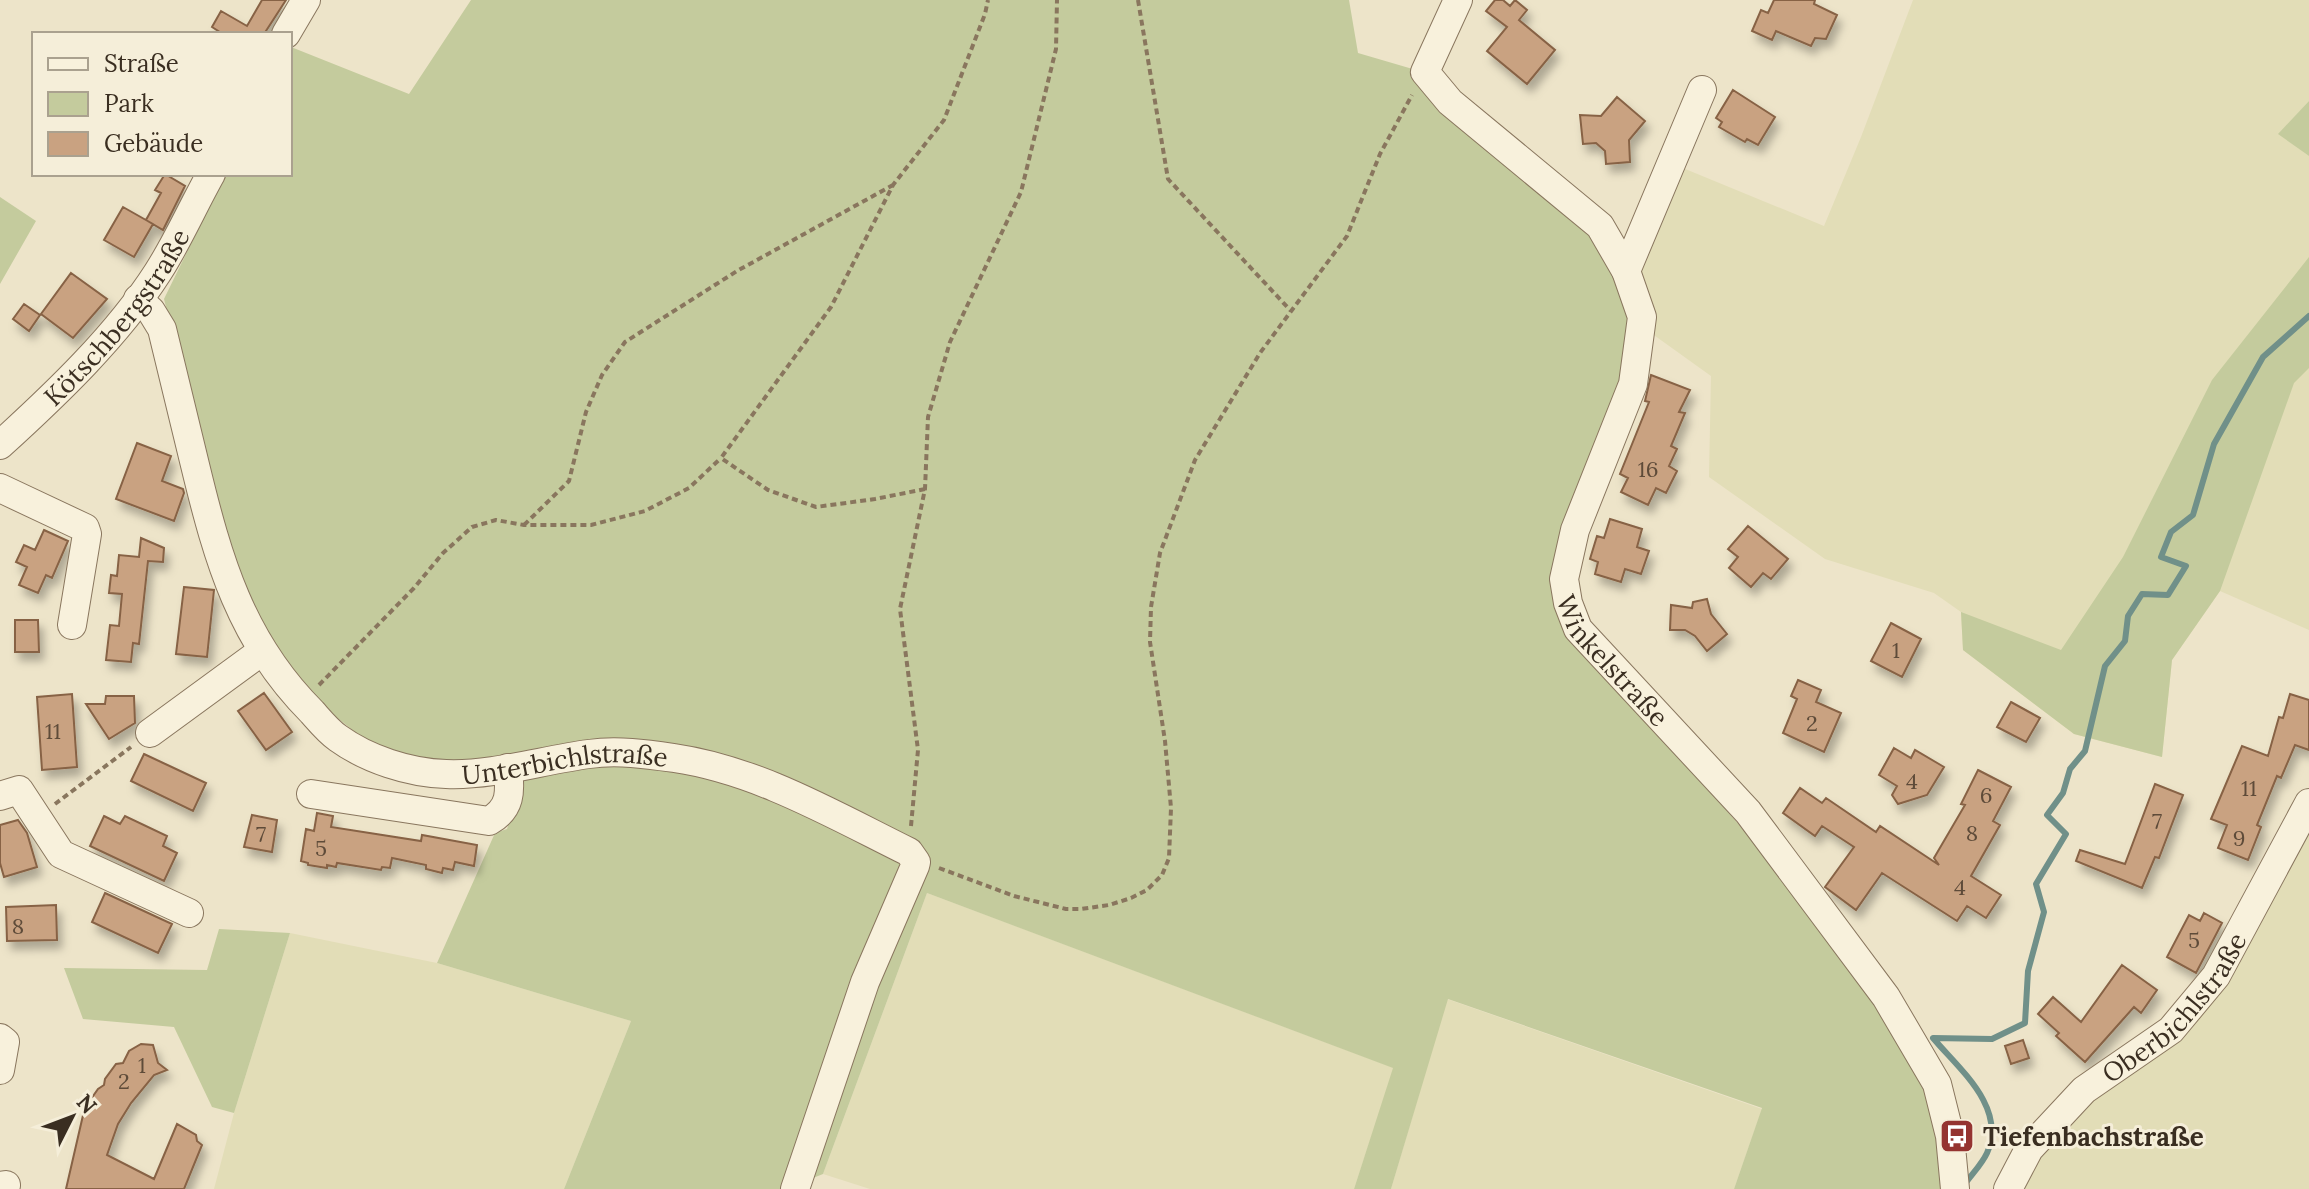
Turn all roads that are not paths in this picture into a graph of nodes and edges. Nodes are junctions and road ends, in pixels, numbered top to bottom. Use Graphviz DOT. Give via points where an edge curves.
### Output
graph roads {
  1 [pos="306,0"];
  2 [pos="1458,0"];
  3 [pos="287,32"];
  4 [pos="1702,90"];
  5 [pos="210,176"];
  6 [pos="1626,271"];
  7 [pos="138,299"];
  8 [pos="0,445"];
  9 [pos="0,488"];
  10 [pos="72,625"];
  11 [pos="262,651"];
  12 [pos="150,733"];
  13 [pos="508,768"];
  14 [pos="311,794"];
  15 [pos="0,796"];
  16 [pos="2309,803"];
  17 [pos="189,913"];
  18 [pos="0,1038"];
  19 [pos="0,1070"];
  20 [pos="1955,1188"];
  21 [pos="795,1189"];
  22 [pos="2008,1189"];
  1 -- 3 [label="street"];
  2 -- 6 [label="street, Winkelstraße" via="1425,72 1450,102 1600,226"];
  4 -- 6 [label="street"];
  5 -- 7 [label="street, Kötschbergstraße"];
  6 -- 20 [label="street, Winkelstraße" via="1642,317 1633,384 1575,530 1564,579 1568,603 1578,629 1748,812 1886,997 1937,1084"];
  7 -- 8 [label="street, Kötschbergstraße" via="61,390"];
  7 -- 11 [label="street, Unterbichlstraße" via="162,329 213,542 236,603"];
  9 -- 10 [label="street" via="85,528"];
  11 -- 12 [label="street"];
  11 -- 13 [label="street, Unterbichlstraße" via="303,703 337,737 362,752 394,765 448,775"];
  13 -- 14 [label="street" via="506,805 489,821"];
  13 -- 21 [label="street, Unterbichlstraße" via="610,753 716,766 828,812 912,856 915,866 851,1021"];
  15 -- 17 [label="street" via="19,790 61,854"];
  16 -- 22 [label="street, Oberbichlstraße" via="2216,976 2171,1030 2084,1090 2029,1149"];
  18 -- 19 [label="street" via="5,1042"];
}
